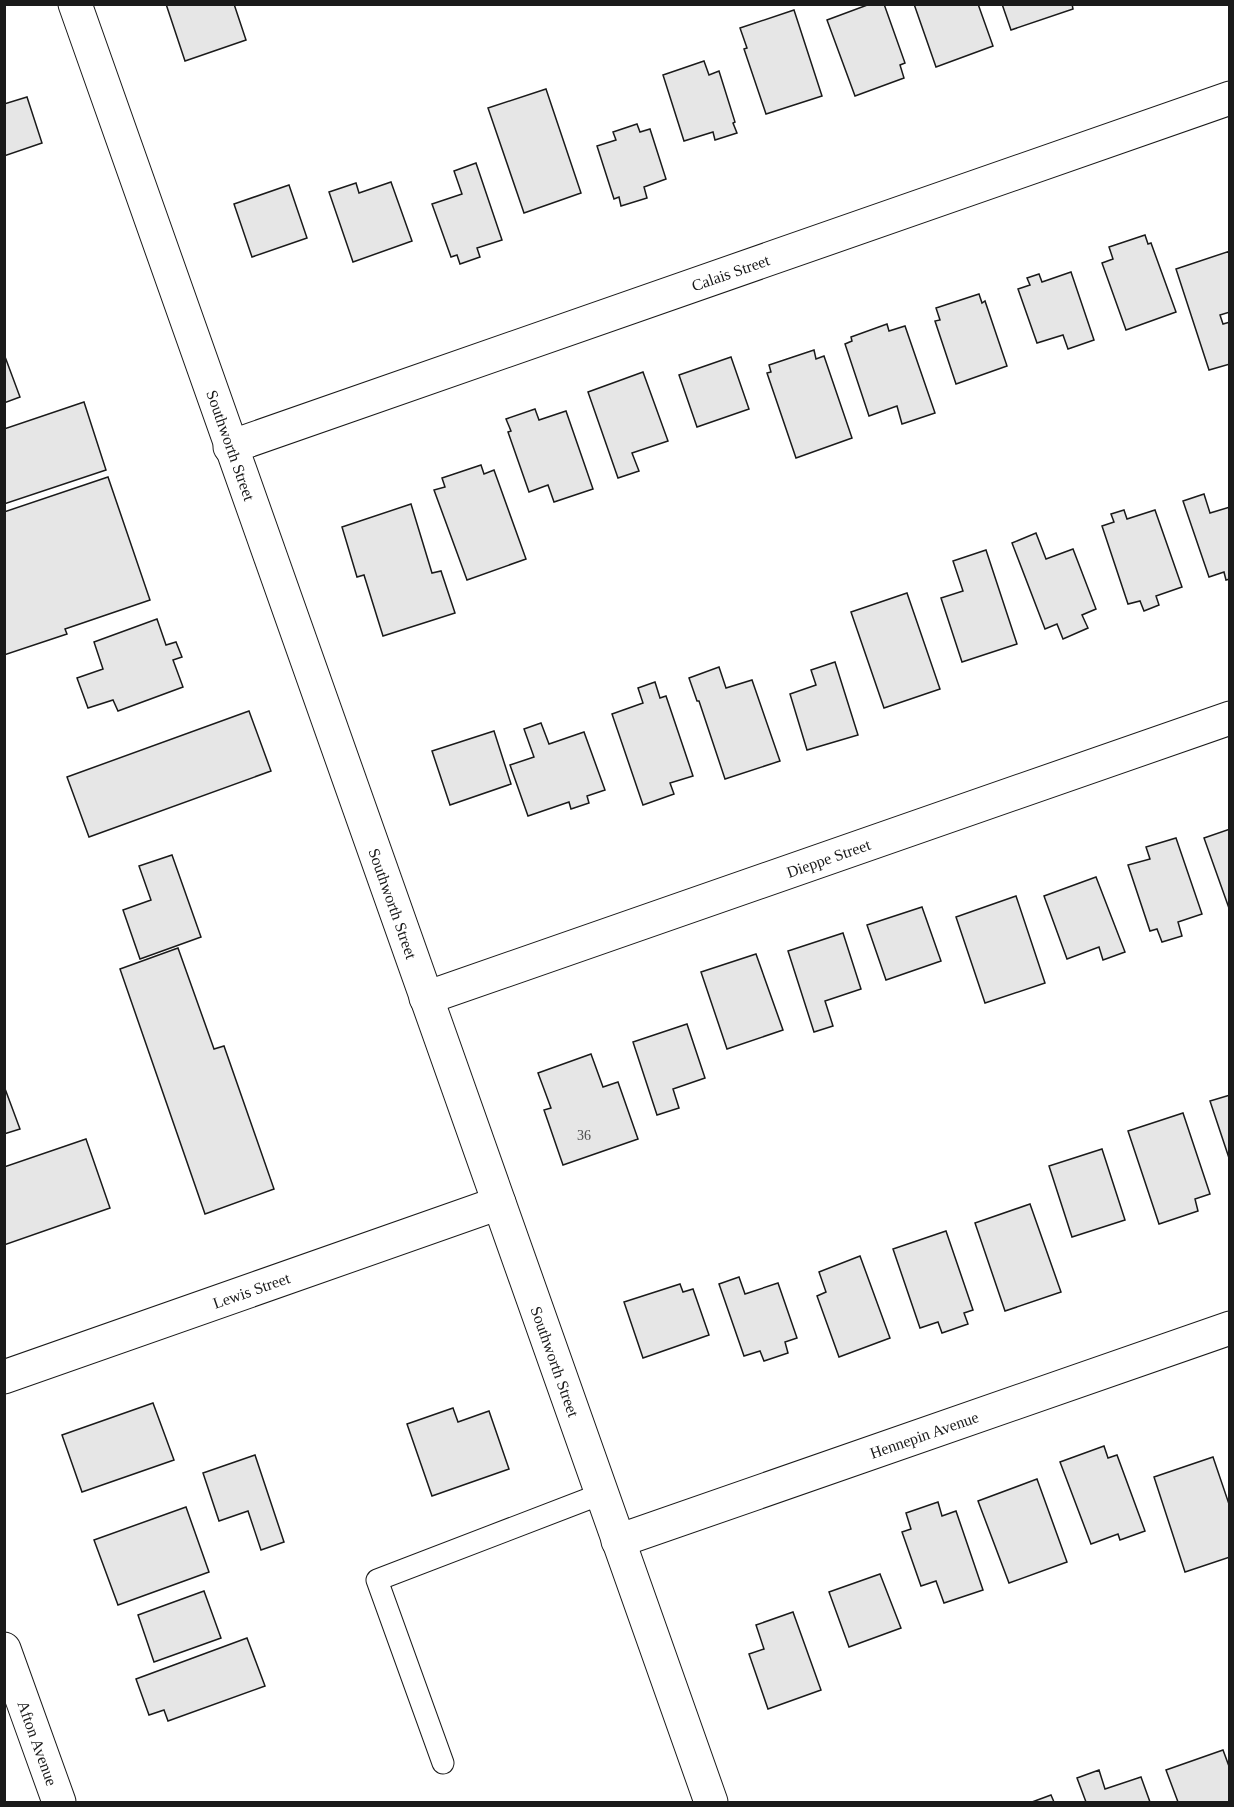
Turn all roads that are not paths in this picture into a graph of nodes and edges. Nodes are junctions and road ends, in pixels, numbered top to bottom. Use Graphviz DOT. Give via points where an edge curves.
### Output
graph roads {
  1 [pos="75,4"];
  2 [pos="1230,98"];
  3 [pos="230,447"];
  4 [pos="1230,718"];
  5 [pos="426,998"];
  6 [pos="499,1203"];
  7 [pos="1230,1328"];
  8 [pos="4,1377"];
  9 [pos="601,1494"];
  10 [pos="618,1542"];
  11 [pos="4,1649"];
  12 [pos="443,1763"];
  13 [pos="59,1803"];
  14 [pos="711,1803"];
  1 -- 3 [label="street, Southworth Street"];
  2 -- 3 [label="street, Calais Street"];
  3 -- 5 [label="street, Southworth Street"];
  4 -- 5 [label="street, Dieppe Street"];
  5 -- 6 [label="street, Southworth Street"];
  6 -- 8 [label="street, Lewis Street"];
  6 -- 9 [label="street, Southworth Street"];
  7 -- 10 [label="street, Hennepin Avenue"];
  9 -- 10 [label="street, Southworth Street"];
  9 -- 12 [label="lane" via="377,1580"];
  10 -- 14 [label="street, Southworth Street"];
  11 -- 13 [label="street, Afton Avenue"];
}
